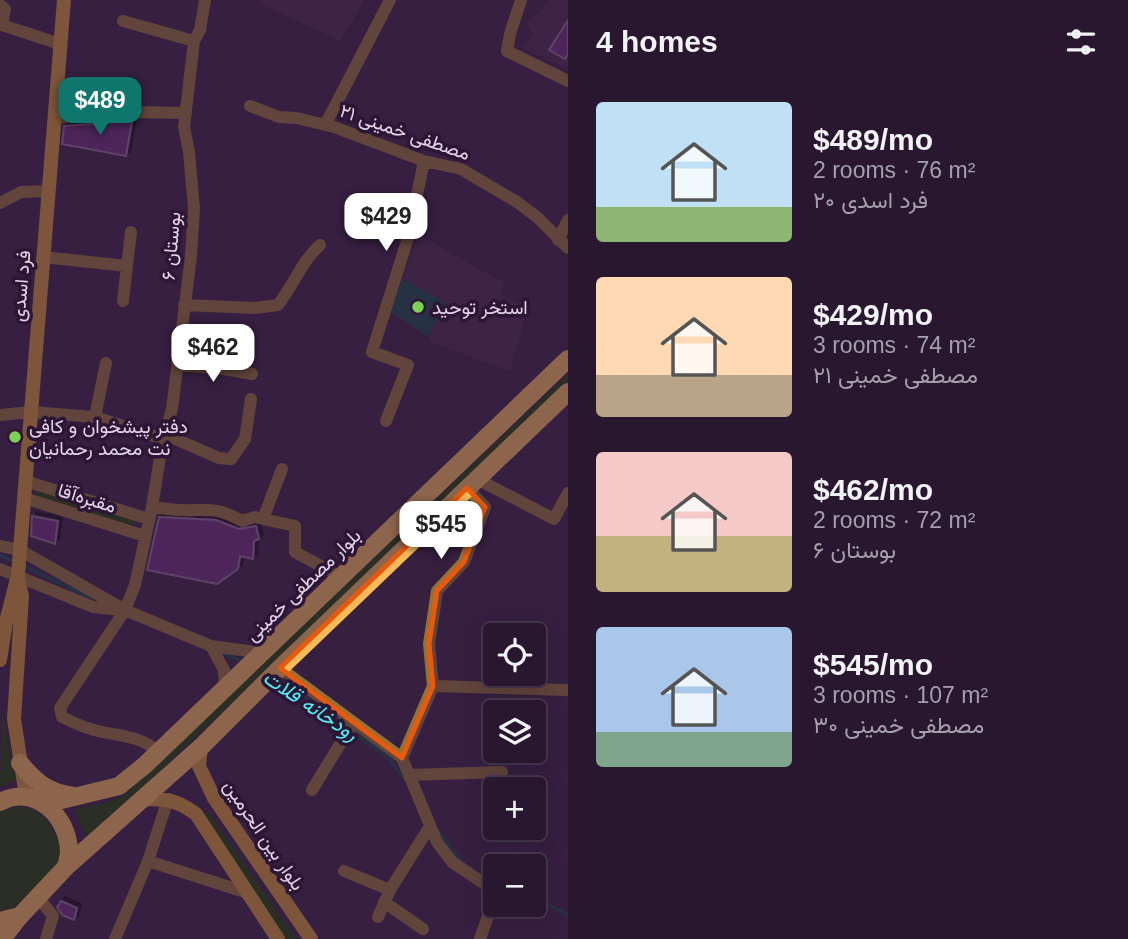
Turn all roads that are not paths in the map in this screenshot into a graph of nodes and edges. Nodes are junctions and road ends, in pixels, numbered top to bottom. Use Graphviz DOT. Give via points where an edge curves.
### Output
graph roads {
  1 [pos="64,0"];
  2 [pos="205,0"];
  3 [pos="390,0"];
  4 [pos="521,0"];
  5 [pos="0,5"];
  6 [pos="123,20"];
  7 [pos="194,41"];
  8 [pos="60,44"];
  9 [pos="568,81"];
  10 [pos="250,106"];
  11 [pos="186,113"];
  12 [pos="54,119"];
  13 [pos="326,125"];
  14 [pos="424,161"];
  15 [pos="48,191"];
  16 [pos="0,203"];
  17 [pos="568,220"];
  18 [pos="131,232"];
  19 [pos="563,244"];
  20 [pos="320,246"];
  21 [pos="43,257"];
  22 [pos="127,266"];
  23 [pos="123,301"];
  24 [pos="184,305"];
  25 [pos="568,359"];
  26 [pos="106,363"];
  27 [pos="177,365"];
  28 [pos="252,374"];
  29 [pos="568,392"];
  30 [pos="251,399"];
  31 [pos="31,412"];
  32 [pos="0,415"];
  33 [pos="95,417"];
  34 [pos="386,421"];
  35 [pos="163,436"];
  36 [pos="282,469"];
  37 [pos="29,482"];
  38 [pos="472,484"];
  39 [pos="568,493"];
  40 [pos="26,499"];
  41 [pos="148,509"];
  42 [pos="263,519"];
  43 [pos="139,534"];
  44 [pos="0,547"];
  45 [pos="20,551"];
  46 [pos="0,569"];
  47 [pos="18,575"];
  48 [pos="341,577"];
  49 [pos="125,610"];
  50 [pos="211,646"];
  51 [pos="262,653"];
  52 [pos="0,660"];
  53 [pos="279,668"];
  54 [pos="433,686"];
  55 [pos="225,688"];
  56 [pos="568,690"];
  57 [pos="353,723"];
  58 [pos="201,747"];
  59 [pos="159,752"];
  60 [pos="402,758"];
  61 [pos="20,763"];
  62 [pos="502,772"];
  63 [pos="409,775"];
  64 [pos="312,790"];
  65 [pos="26,796"];
  66 [pos="80,796"];
  67 [pos="214,798"];
  68 [pos="142,799"];
  69 [pos="168,799"];
  70 [pos="0,802"];
  71 [pos="45,804"];
  72 [pos="196,814"];
  73 [pos="430,826"];
  74 [pos="148,861"];
  75 [pos="66,867"];
  76 [pos="344,871"];
  77 [pos="483,884"];
  78 [pos="245,892"];
  79 [pos="37,896"];
  80 [pos="387,896"];
  81 [pos="20,916"];
  82 [pos="377,917"];
  83 [pos="485,917"];
  84 [pos="0,921"];
  85 [pos="423,929"];
  86 [pos="2,939"];
  87 [pos="46,939"];
  88 [pos="116,939"];
  89 [pos="278,939"];
  90 [pos="311,939"];
  91 [pos="480,939"];
  1 -- 8 [label="main road, فرد اسدی"];
  2 -- 7 [label="street, بوستان ۶"];
  3 -- 13 [label="street"];
  4 -- 9 [label="street" via="508,51"];
  5 -- 8 [label="street" via="5,9 2,25"];
  6 -- 7 [label="street"];
  7 -- 11 [label="street, بوستان ۶"];
  8 -- 12 [label="main road, فرد اسدی"];
  10 -- 13 [label="street, مصطفی خمینی ۲۱" via="279,117"];
  11 -- 12 [label="street"];
  11 -- 24 [label="street, بوستان ۶" via="194,208"];
  12 -- 15 [label="main road, فرد اسدی"];
  13 -- 14 [label="street, مصطفی خمینی ۲۱"];
  14 -- 19 [label="street, مصطفی خمینی ۲۱" via="461,169 517,202"];
  14 -- 34 [label="street" via="408,238 372,352 408,365"];
  15 -- 16 [label="street" via="21,192"];
  15 -- 21 [label="main road, فرد اسدی"];
  17 -- 19 [label="street"];
  18 -- 22 [label="street"];
  20 -- 24 [label="street" via="310,254 278,305"];
  21 -- 22 [label="street"];
  21 -- 31 [label="main road, فرد اسدی"];
  22 -- 23 [label="street"];
  24 -- 27 [label="street, بوستان ۶"];
  25 -- 48 [label="main road, بلوار مصطفی خمینی"];
  26 -- 33 [label="street"];
  27 -- 28 [label="street"];
  27 -- 35 [label="street, بوستان ۶" via="172,409"];
  29 -- 38 [label="main road"];
  30 -- 35 [label="street" via="246,439 231,459"];
  31 -- 32 [label="street"];
  31 -- 33 [label="street"];
  31 -- 37 [label="main road, فرد اسدی"];
  33 -- 35 [label="street"];
  35 -- 41 [label="street, بوستان ۶"];
  36 -- 42 [label="street"];
  37 -- 40 [label="main road, فرد اسدی"];
  37 -- 41 [label="street, مقبره‌آقا"];
  38 -- 39 [label="street" via="554,519"];
  38 -- 53 [label="main road"];
  38 -- 54 [label="street" via="485,507 464,562 437,591 429,643"];
  40 -- 43 [label="street, مقبره‌آقا"];
  40 -- 45 [label="main road, فرد اسدی"];
  41 -- 42 [label="street" via="207,508 242,521"];
  41 -- 43 [label="street, مقبره‌آقا"];
  42 -- 48 [label="street" via="295,526 295,552"];
  43 -- 49 [label="street, مقبره‌آقا" via="135,585"];
  44 -- 45 [label="street"];
  45 -- 47 [label="main road, فرد اسدی"];
  45 -- 49 [label="street"];
  46 -- 47 [label="street"];
  47 -- 49 [label="street" via="93,607"];
  47 -- 52 [label="main road, فرد اسدی"];
  47 -- 61 [label="main road, فرد اسدی" via="22,596 14,719"];
  48 -- 51 [label="main road, بلوار مصطفی خمینی"];
  49 -- 50 [label="street"];
  49 -- 59 [label="street, مقبره‌آقا" via="60,708 62,717 146,741"];
  50 -- 51 [label="street"];
  50 -- 55 [label="street" via="224,670"];
  51 -- 55 [label="main road, بلوار مصطفی خمینی"];
  53 -- 57 [label="street"];
  53 -- 58 [label="main road"];
  54 -- 56 [label="street"];
  54 -- 60 [label="street"];
  55 -- 59 [label="main road, بلوار مصطفی خمینی"];
  57 -- 60 [label="street"];
  57 -- 64 [label="street"];
  58 -- 67 [label="main road, بلوار بین الحرمین" via="199,766"];
  58 -- 68 [label="main road"];
  59 -- 66 [label="main road, بلوار مصطفی خمینی" via="119,786"];
  60 -- 63 [label="street"];
  61 -- 65 [label="main road, فرد اسدی"];
  61 -- 66 [label="main road" via="46,788"];
  62 -- 63 [label="street"];
  63 -- 73 [label="street"];
  65 -- 70 [label="main road"];
  65 -- 71 [label="main road"];
  66 -- 71 [label="main road, بلوار مصطفی خمینی"];
  67 -- 72 [label="main road"];
  67 -- 90 [label="main road, بلوار بین الحرمین"];
  68 -- 69 [label="main road"];
  68 -- 75 [label="main road"];
  69 -- 72 [label="main road"];
  69 -- 74 [label="street"];
  71 -- 75 [label="main road" via="66,833"];
  72 -- 78 [label="main road"];
  73 -- 77 [label="street" via="452,862"];
  73 -- 80 [label="street"];
  74 -- 78 [label="street"];
  74 -- 88 [label="street"];
  75 -- 79 [label="main road"];
  76 -- 80 [label="street"];
  78 -- 89 [label="main road"];
  79 -- 81 [label="main road"];
  79 -- 87 [label="street" via="52,916"];
  80 -- 82 [label="street"];
  80 -- 85 [label="street"];
  81 -- 84 [label="main road"];
  81 -- 86 [label="main road"];
  83 -- 91 [label="street"];
}
